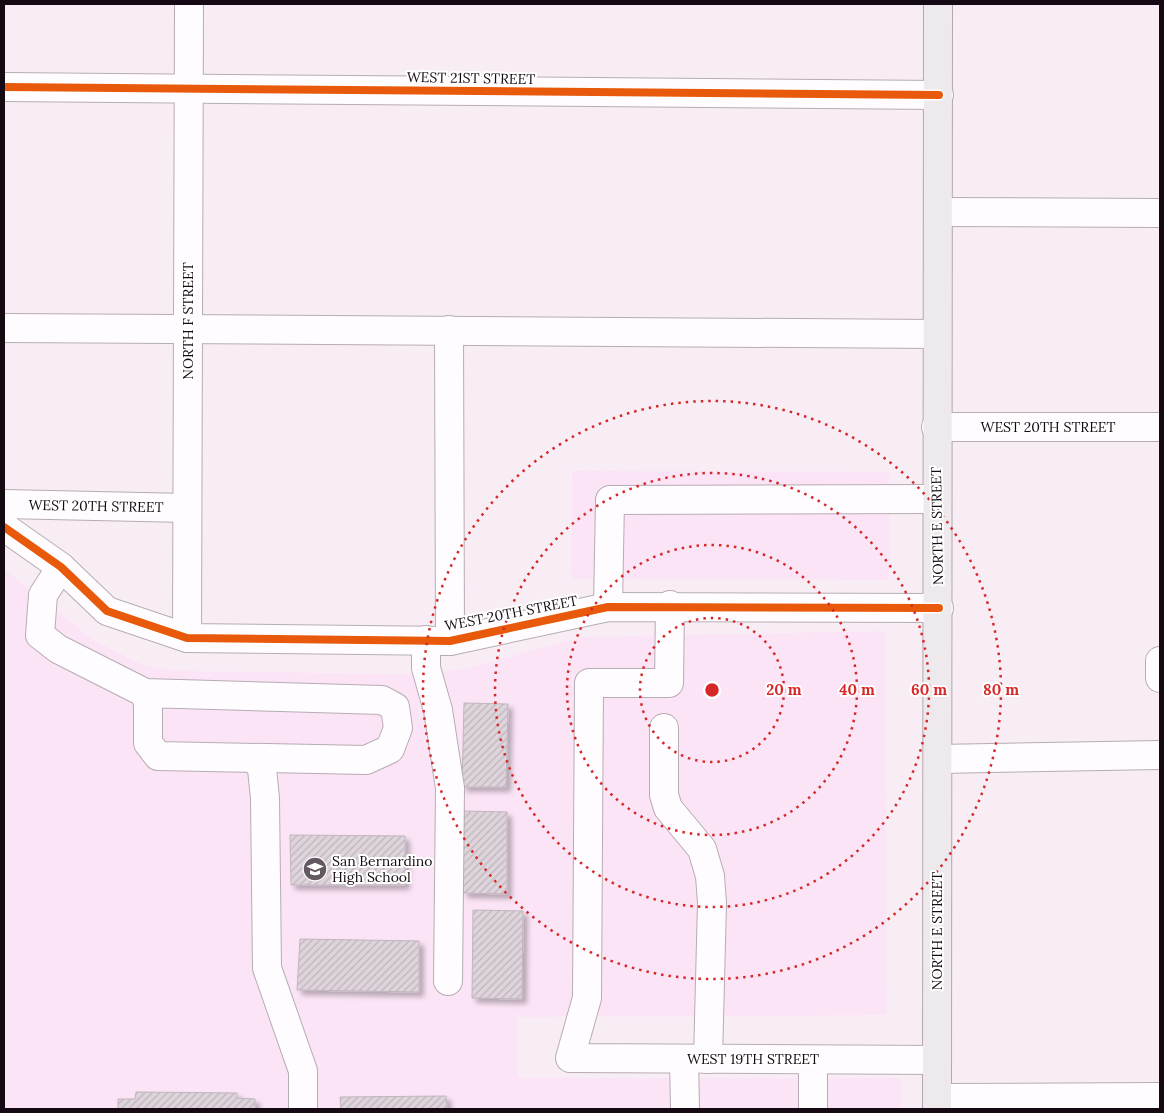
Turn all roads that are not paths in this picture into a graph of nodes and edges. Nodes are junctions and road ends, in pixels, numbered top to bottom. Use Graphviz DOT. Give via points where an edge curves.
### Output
graph roads {
  1 [pos="189,4"];
  2 [pos="938,4"];
  3 [pos="4,87"];
  4 [pos="188,87"];
  5 [pos="939,95"];
  6 [pos="938,212"];
  7 [pos="1160,213"];
  8 [pos="4,328"];
  9 [pos="188,328"];
  10 [pos="449,330"];
  11 [pos="937,334"];
  12 [pos="936,427"];
  13 [pos="1160,427"];
  14 [pos="937,499"];
  15 [pos="4,504"];
  16 [pos="187,508"];
  17 [pos="4,527"];
  18 [pos="61,567"];
  19 [pos="670,605"];
  20 [pos="608,607"];
  21 [pos="938,608"];
  22 [pos="187,638"];
  23 [pos="438,640"];
  24 [pos="1160,662"];
  25 [pos="1160,678"];
  26 [pos="432,690"];
  27 [pos="145,693"];
  28 [pos="395,707"];
  29 [pos="664,728"];
  30 [pos="1160,754"];
  31 [pos="255,758"];
  32 [pos="938,759"];
  33 [pos="448,981"];
  34 [pos="696,1059"];
  35 [pos="813,1060"];
  36 [pos="936,1060"];
  37 [pos="1160,1097"];
  38 [pos="937,1104"];
  39 [pos="303,1109"];
  40 [pos="686,1109"];
  41 [pos="813,1109"];
  1 -- 4 [label="street, NORTH F STREET"];
  2 -- 5 [label="main road, NORTH E STREET"];
  3 -- 4 [label="street, WEST 21ST STREET"];
  4 -- 5 [label="street, WEST 21ST STREET"];
  4 -- 9 [label="street, NORTH F STREET"];
  5 -- 6 [label="main road, NORTH E STREET"];
  6 -- 7 [label="street"];
  6 -- 11 [label="main road, NORTH E STREET"];
  8 -- 9 [label="street"];
  9 -- 10 [label="street"];
  9 -- 16 [label="street, NORTH F STREET"];
  10 -- 11 [label="street"];
  10 -- 23 [label="street"];
  11 -- 12 [label="main road, NORTH E STREET"];
  12 -- 13 [label="street, WEST 20TH STREET"];
  12 -- 14 [label="main road, NORTH E STREET"];
  14 -- 20 [label="street" via="610,500"];
  14 -- 21 [label="main road, NORTH E STREET"];
  15 -- 16 [label="street, WEST 20TH STREET"];
  16 -- 22 [label="street, NORTH F STREET"];
  17 -- 18 [label="street, WEST 20TH STREET"];
  18 -- 22 [label="street, WEST 20TH STREET" via="107,611"];
  18 -- 27 [label="street" via="43,595 40,635 58,649"];
  19 -- 20 [label="street, WEST 20TH STREET"];
  19 -- 21 [label="street, WEST 20TH STREET"];
  19 -- 34 [label="street, WEST 19TH STREET" via="670,683 590,683 587,998 570,1058"];
  20 -- 23 [label="street, WEST 20TH STREET"];
  21 -- 32 [label="main road, NORTH E STREET"];
  22 -- 23 [label="street, WEST 20TH STREET"];
  23 -- 26 [label="street" via="426,668"];
  24 -- 25 [label="street"];
  26 -- 28 [label="street"];
  26 -- 33 [label="street" via="450,788"];
  27 -- 28 [label="street" via="382,700"];
  27 -- 31 [label="street" via="148,743 158,756"];
  28 -- 31 [label="street" via="398,728 390,749 366,760"];
  29 -- 34 [label="street" via="664,795 668,808 702,849 710,876 712,903"];
  30 -- 32 [label="street"];
  31 -- 39 [label="street" via="262,769 265,798 267,968 303,1071"];
  32 -- 36 [label="main road, NORTH E STREET"];
  34 -- 35 [label="street, WEST 19TH STREET"];
  34 -- 40 [label="street"];
  35 -- 36 [label="street, WEST 19TH STREET"];
  35 -- 41 [label="street"];
  36 -- 38 [label="main road, NORTH E STREET"];
  37 -- 38 [label="street"];
}
